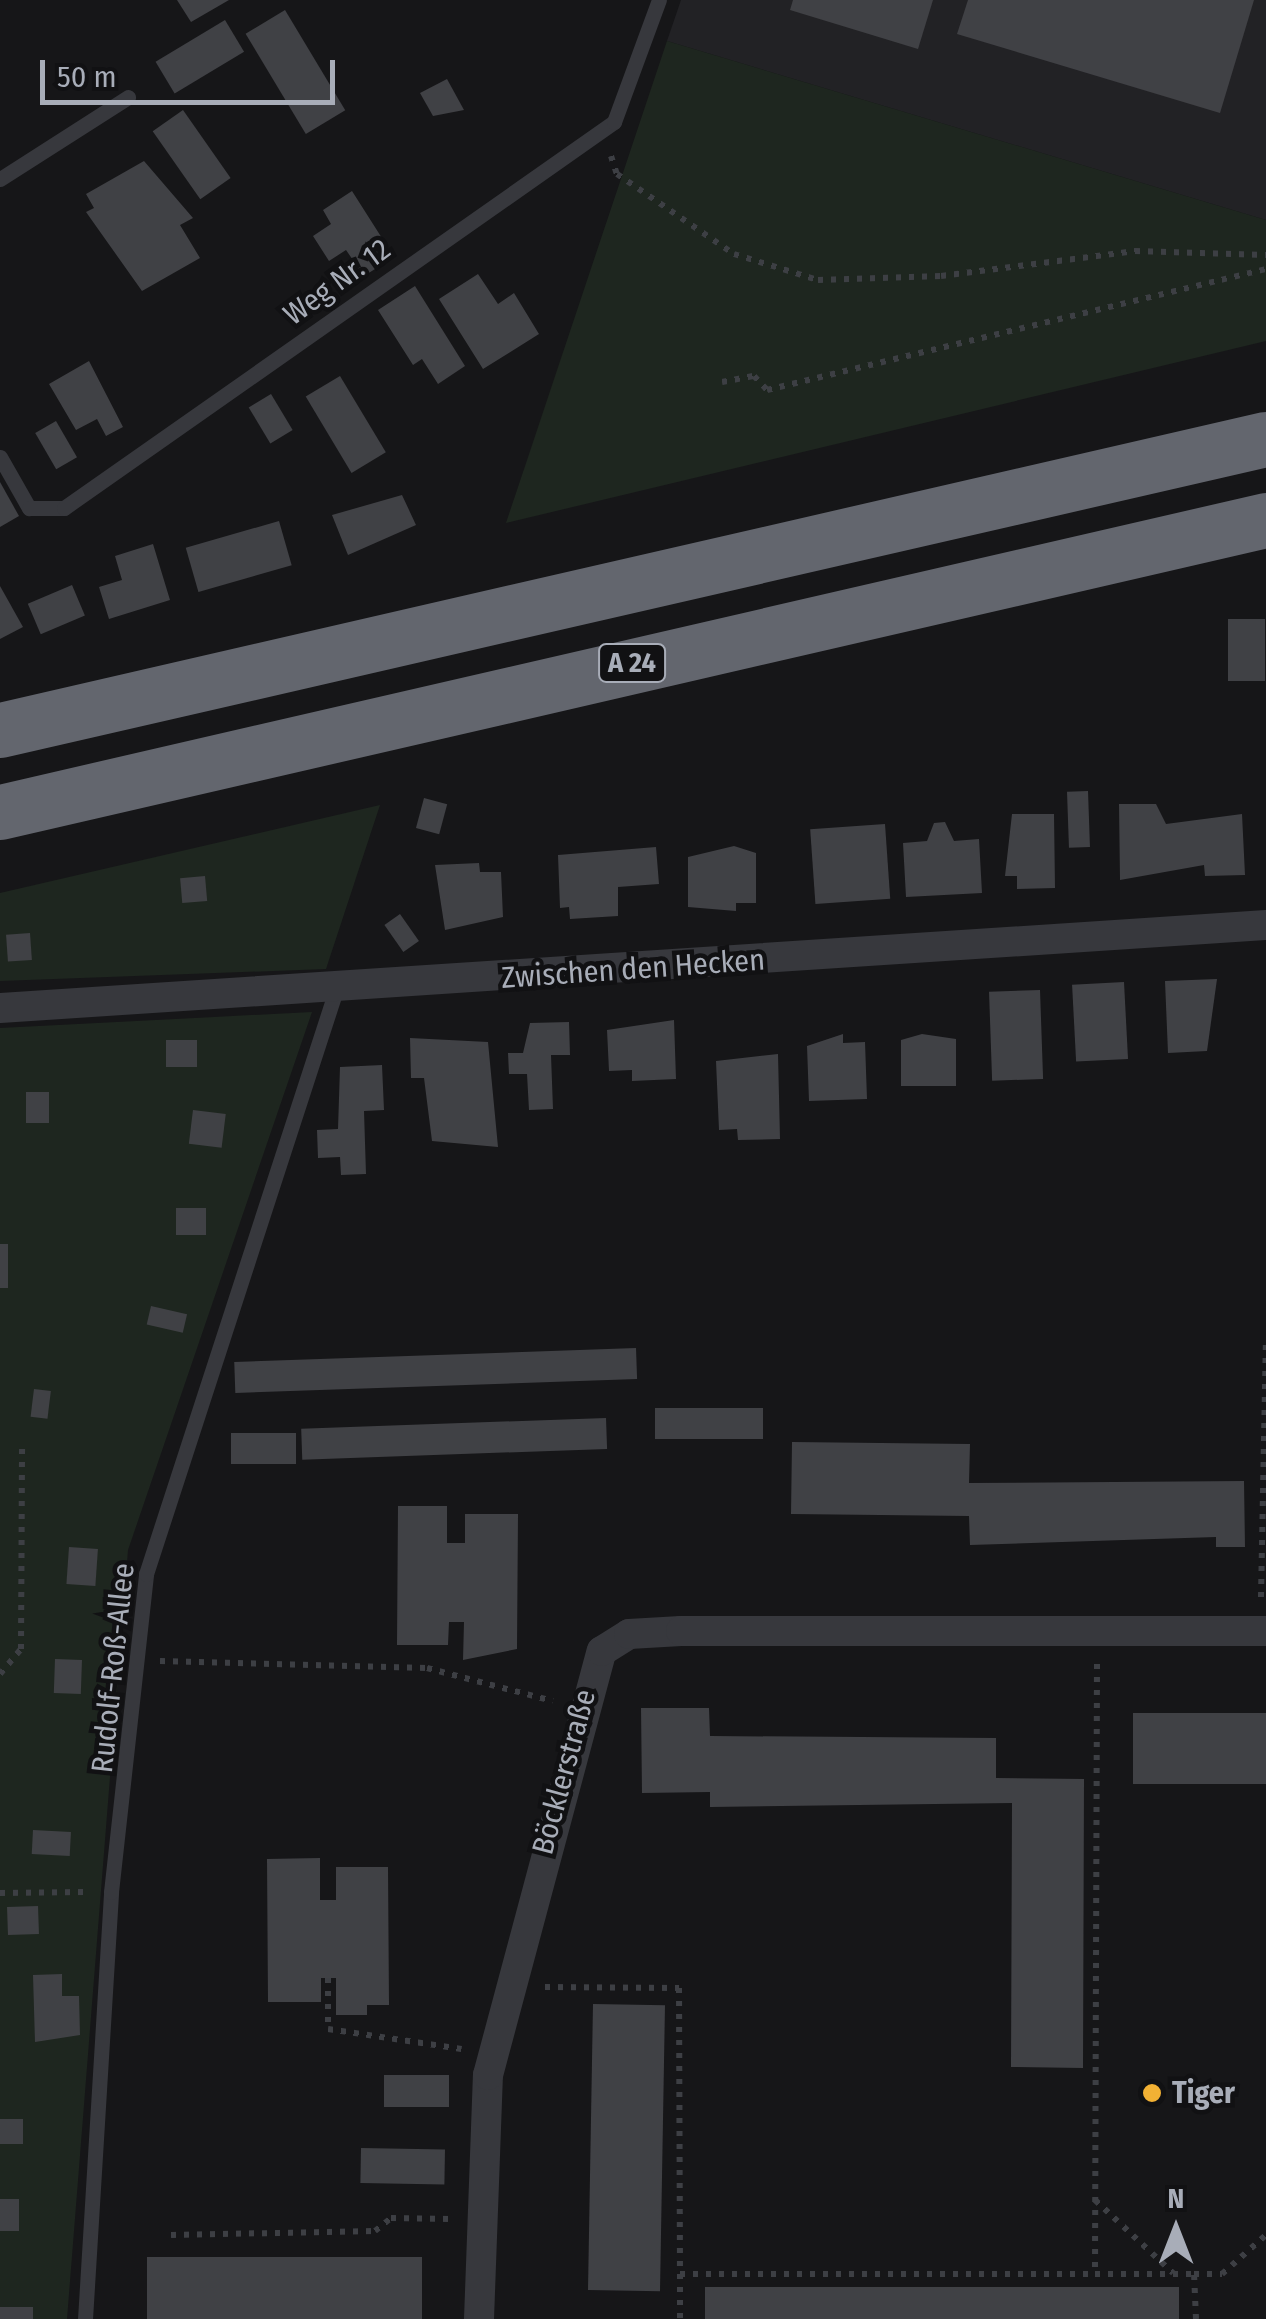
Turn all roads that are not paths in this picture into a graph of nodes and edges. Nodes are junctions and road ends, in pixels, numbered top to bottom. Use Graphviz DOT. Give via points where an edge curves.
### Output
graph roads {
  1 [pos="659,0"];
  2 [pos="128,96"];
  3 [pos="0,179"];
  4 [pos="1266,439"];
  5 [pos="0,456"];
  6 [pos="1266,520"];
  7 [pos="0,730"];
  8 [pos="0,812"];
  9 [pos="1266,925"];
  10 [pos="336,990"];
  11 [pos="0,1008"];
  12 [pos="1264,1631"];
  13 [pos="84,2319"];
  14 [pos="479,2319"];
  1 -- 5 [label="lane, Weg Nr. 12" via="614,122 64,508 29,508"];
  2 -- 3 [label="lane"];
  4 -- 7 [label="highway"];
  6 -- 8 [label="highway, A 24"];
  9 -- 10 [label="street, Zwischen den Hecken"];
  10 -- 11 [label="street, Zwischen den Hecken"];
  10 -- 13 [label="lane, Rudolf-Roß-Allee" via="146,1574 111,1892"];
  12 -- 14 [label="street, Böcklerstraße" via="629,1634 602,1651 580,1708 493,2053 478,2220"];
}
